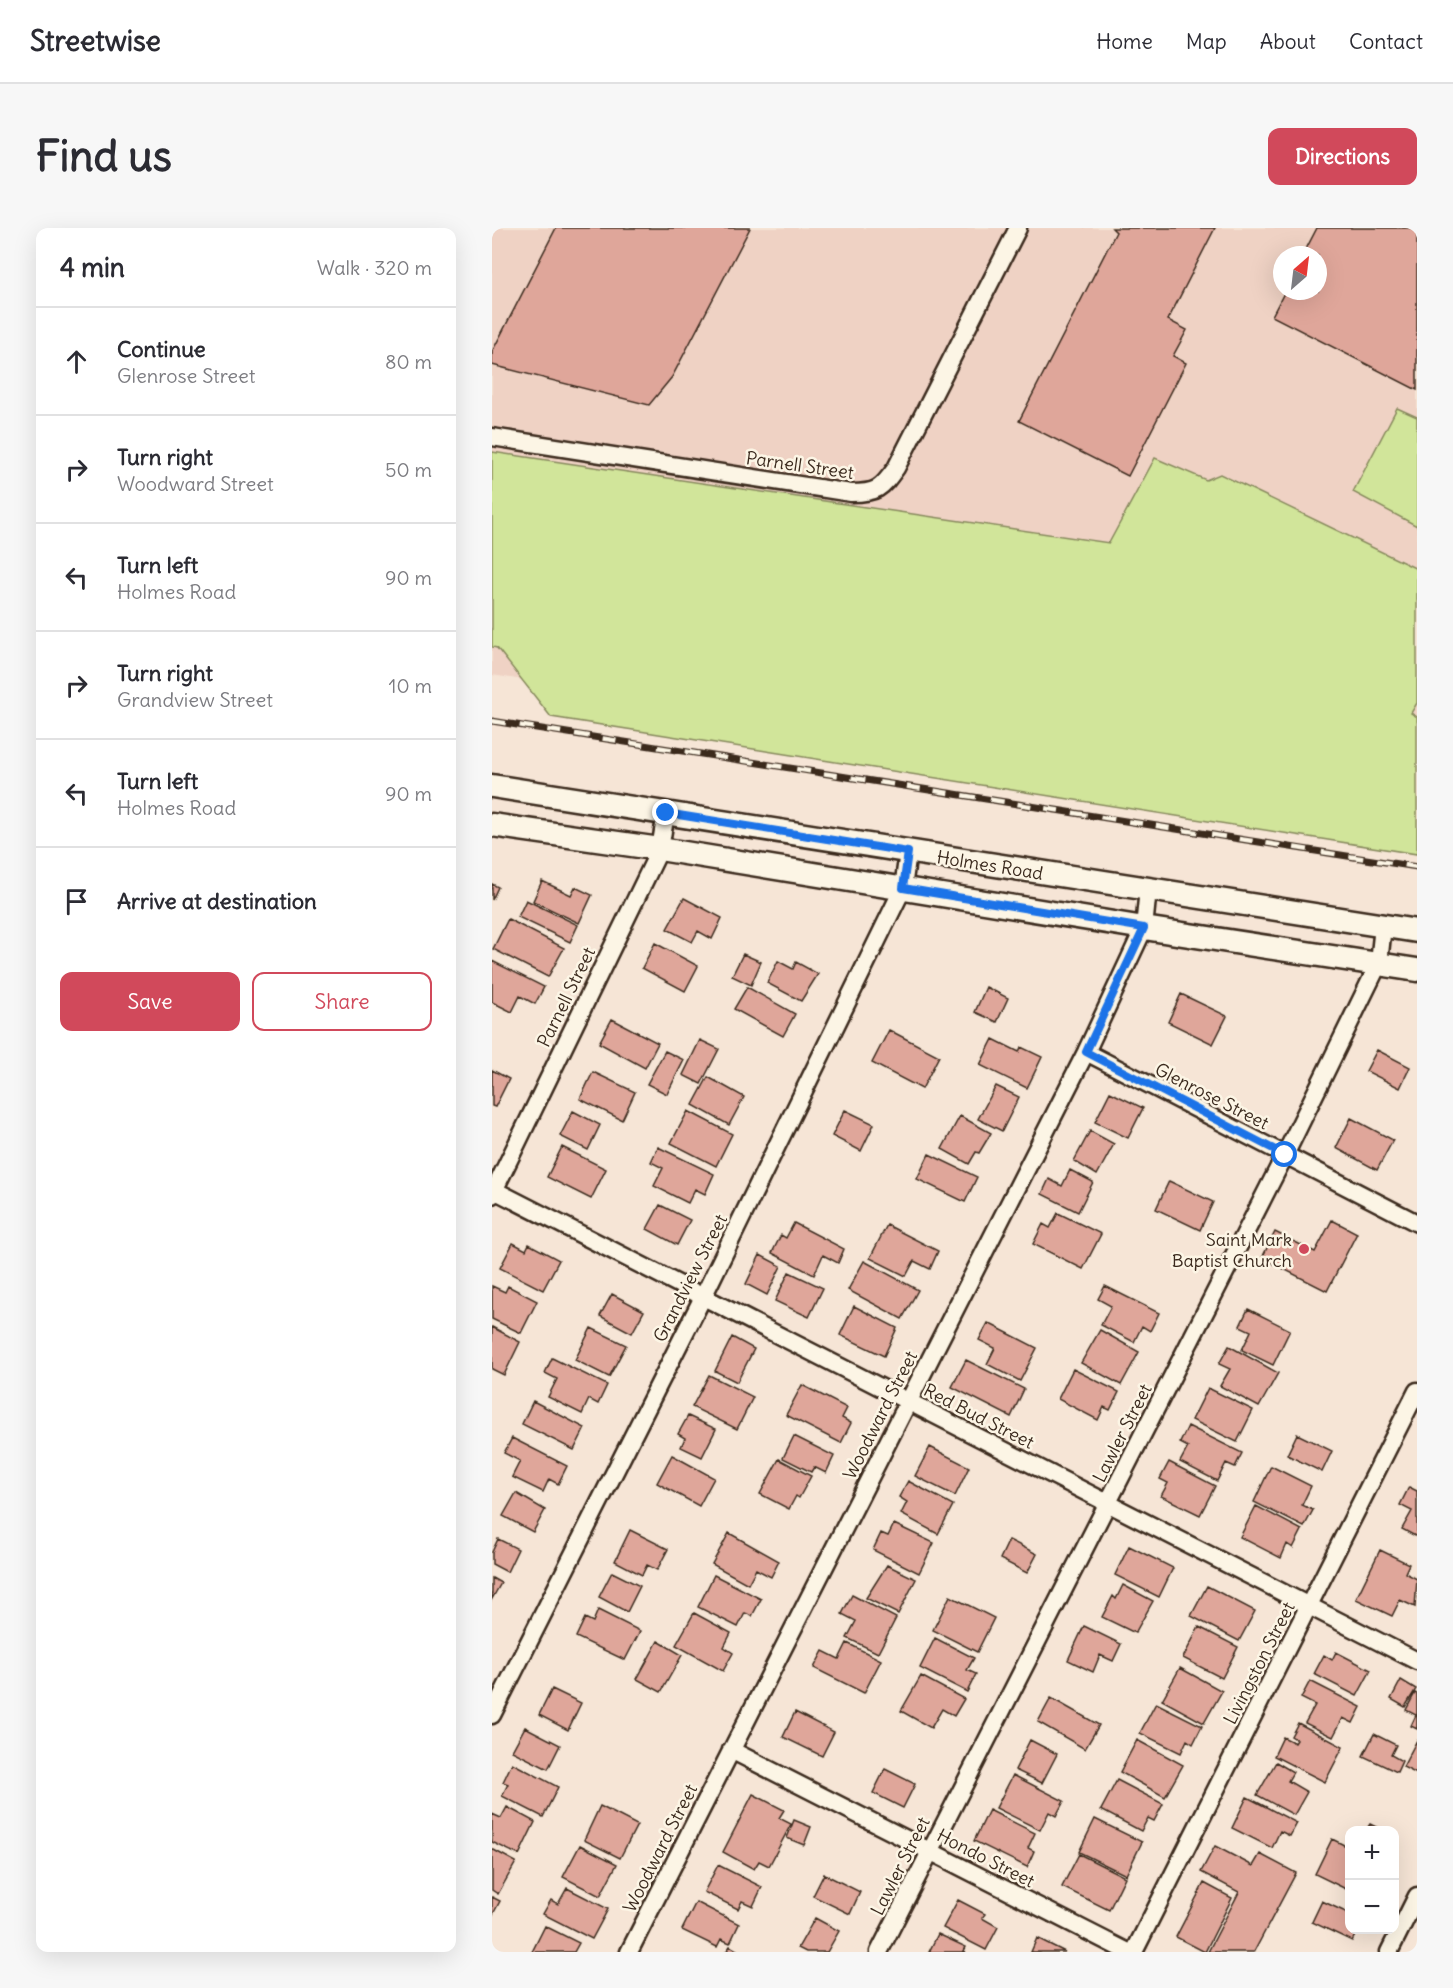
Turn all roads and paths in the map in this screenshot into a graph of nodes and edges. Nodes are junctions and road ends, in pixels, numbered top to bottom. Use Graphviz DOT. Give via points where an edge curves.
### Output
graph roads {
  1 [pos="1018,228"];
  2 [pos="492,437"];
  3 [pos="492,786"];
  4 [pos="666,813"];
  5 [pos="492,825"];
  6 [pos="660,849"];
  7 [pos="908,852"];
  8 [pos="903,888"];
  9 [pos="1148,889"];
  10 [pos="1383,926"];
  11 [pos="1144,928"];
  12 [pos="1417,931"];
  13 [pos="1379,963"];
  14 [pos="1417,970"];
  15 [pos="1086,1052"];
  16 [pos="1285,1155"];
  17 [pos="493,1191"];
  18 [pos="1417,1223"];
  19 [pos="703,1297"];
  20 [pos="1417,1390"];
  21 [pos="909,1402"];
  22 [pos="1108,1503"];
  23 [pos="1309,1606"];
  24 [pos="1417,1661"];
  25 [pos="492,1715"];
  26 [pos="731,1750"];
  27 [pos="929,1851"];
  28 [pos="1417,1896"];
  29 [pos="629,1952"];
  30 [pos="879,1952"];
  31 [pos="1128,1952"];
  32 [pos="1134,1952"];
  33 [pos="1389,1952"];
  1 -- 2 [label="street, Parnell Street" via="897,468 873,493 851,493"];
  3 -- 4 [label="main road, Holmes Road"];
  4 -- 6 [label="street, Parnell Street"];
  4 -- 7 [label="main road, Holmes Road"];
  5 -- 6 [label="main road, Holmes Road"];
  6 -- 8 [label="main road, Holmes Road"];
  6 -- 17 [label="street, Parnell Street"];
  7 -- 8 [label="street, Grandview Street"];
  7 -- 9 [label="main road, Holmes Road"];
  8 -- 11 [label="main road, Holmes Road"];
  8 -- 19 [label="street, Grandview Street"];
  9 -- 10 [label="main road, Holmes Road"];
  9 -- 11 [label="street, Woodward Street"];
  10 -- 12 [label="main road, Holmes Road"];
  10 -- 13 [label="street, Lawler Street"];
  11 -- 13 [label="main road, Holmes Road"];
  11 -- 15 [label="street, Woodward Street"];
  13 -- 14 [label="main road, Holmes Road"];
  13 -- 16 [label="street, Lawler Street"];
  15 -- 16 [label="street, Glenrose Street"];
  15 -- 21 [label="street, Woodward Street"];
  16 -- 18 [label="street, Glenrose Street"];
  16 -- 22 [label="street, Lawler Street"];
  17 -- 19 [label="street, Red Bud Street"];
  19 -- 21 [label="street, Red Bud Street"];
  19 -- 25 [label="street, Grandview Street"];
  20 -- 23 [label="street, Livingston Street"];
  21 -- 22 [label="street, Red Bud Street"];
  21 -- 26 [label="street, Woodward Street"];
  22 -- 23 [label="street, Red Bud Street"];
  22 -- 27 [label="street, Lawler Street"];
  23 -- 24 [label="street, Red Bud Street"];
  23 -- 32 [label="street, Livingston Street"];
  26 -- 27 [label="street, Hondo Street"];
  26 -- 29 [label="street, Woodward Street"];
  27 -- 30 [label="street, Lawler Street"];
  27 -- 31 [label="street, Hondo Street"];
  28 -- 33 [label="street"];
}
